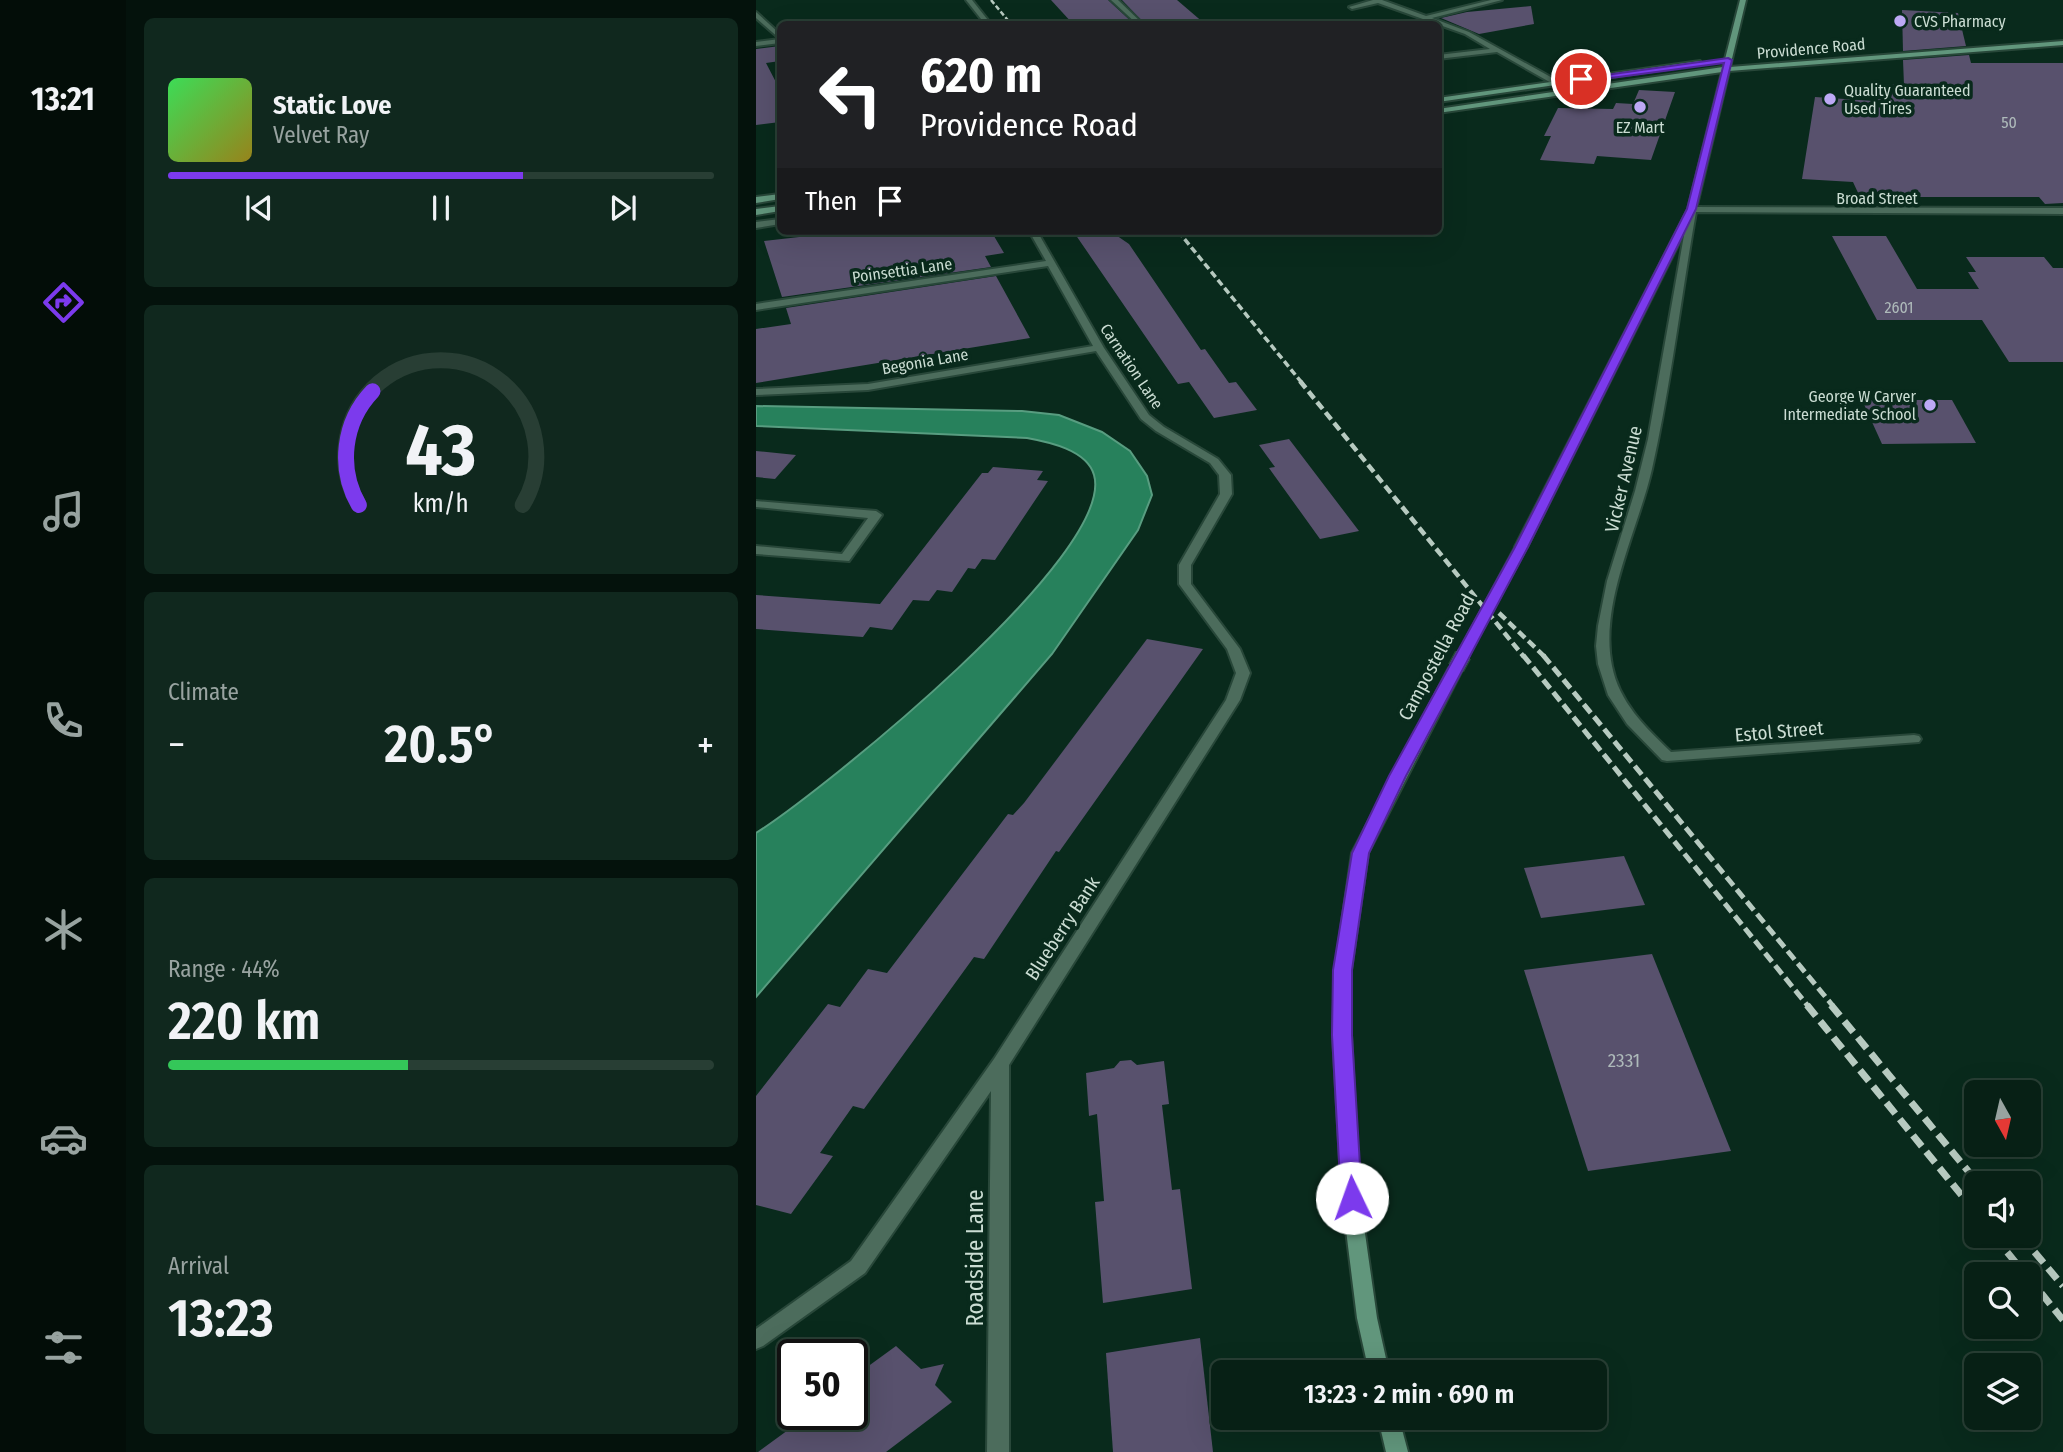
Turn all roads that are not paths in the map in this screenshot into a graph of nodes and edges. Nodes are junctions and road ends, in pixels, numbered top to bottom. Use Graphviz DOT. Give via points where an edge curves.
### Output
graph roads {
  1 [pos="969,0"];
  2 [pos="1114,0"];
  3 [pos="1378,0"];
  4 [pos="1499,0"];
  5 [pos="1743,0"];
  6 [pos="1352,7"];
  7 [pos="756,14"];
  8 [pos="1429,17"];
  9 [pos="986,21"];
  10 [pos="1137,21"];
  11 [pos="1437,21"];
  12 [pos="1442,23"];
  13 [pos="777,36"];
  14 [pos="2063,38"];
  15 [pos="777,40"];
  16 [pos="756,44"];
  17 [pos="1497,50"];
  18 [pos="1442,57"];
  19 [pos="1728,60"];
  20 [pos="1726,69"];
  21 [pos="1557,83"];
  22 [pos="1572,91"];
  23 [pos="1442,99"];
  24 [pos="1442,110"];
  25 [pos="777,197"];
  26 [pos="756,200"];
  27 [pos="777,209"];
  28 [pos="1692,209"];
  29 [pos="2063,211"];
  30 [pos="756,212"];
  31 [pos="777,222"];
  32 [pos="756,225"];
  33 [pos="1036,235"];
  34 [pos="1053,263"];
  35 [pos="756,307"];
  36 [pos="1098,348"];
  37 [pos="756,392"];
  38 [pos="1226,494"];
  39 [pos="756,505"];
  40 [pos="756,550"];
  41 [pos="1914,739"];
  42 [pos="1652,742"];
  43 [pos="1000,1064"];
  44 [pos="756,1340"];
  45 [pos="1376,1360"];
  46 [pos="1392,1430"];
  47 [pos="998,1452"];
  48 [pos="1397,1452"];
  1 -- 9 [label="street"];
  2 -- 10 [label="street"];
  3 -- 6 [label="street"];
  3 -- 8 [label="street"];
  4 -- 8 [label="street"];
  5 -- 19 [label="main road, Campostella Road"];
  7 -- 13 [label="street"];
  8 -- 11 [label="street"];
  12 -- 17 [label="street"];
  14 -- 19 [label="main road, Providence Road"];
  14 -- 20 [label="main road, Providence Road" via="1993,48"];
  15 -- 16 [label="street"];
  17 -- 18 [label="street"];
  17 -- 21 [label="street"];
  19 -- 20 [label="main road, Campostella Road"];
  19 -- 21 [label="main road, Providence Road"];
  20 -- 22 [label="main road, Providence Road"];
  20 -- 28 [label="main road, Campostella Road"];
  21 -- 22 [label="street"];
  21 -- 23 [label="main road, Providence Road"];
  22 -- 24 [label="main road, Providence Road"];
  25 -- 26 [label="main road"];
  27 -- 30 [label="main road"];
  28 -- 29 [label="street, Broad Street"];
  28 -- 42 [label="street, Vicker Avenue" via="1646,470 1610,598 1603,645 1621,710"];
  28 -- 45 [label="main road, Campostella Road, bridge" via="1360,853 1343,970 1342,1035 1352,1198"];
  31 -- 32 [label="street"];
  33 -- 34 [label="street, Carnation Lane"];
  34 -- 35 [label="street, Poinsettia Lane"];
  34 -- 36 [label="street, Carnation Lane"];
  36 -- 37 [label="street, Begonia Lane" via="868,387"];
  36 -- 38 [label="street, Carnation Lane" via="1145,417 1214,461 1225,475"];
  38 -- 43 [label="street, Blueberry Bank" via="1185,565 1185,584 1233,649 1243,673 1240,682"];
  39 -- 40 [label="street" via="876,515 845,558"];
  41 -- 42 [label="street, Estol Street" via="1667,757"];
  43 -- 44 [label="street, Blueberry Bank" via="858,1267"];
  43 -- 47 [label="street, Roadside Lane"];
  46 -- 48 [label="main road"];
}
